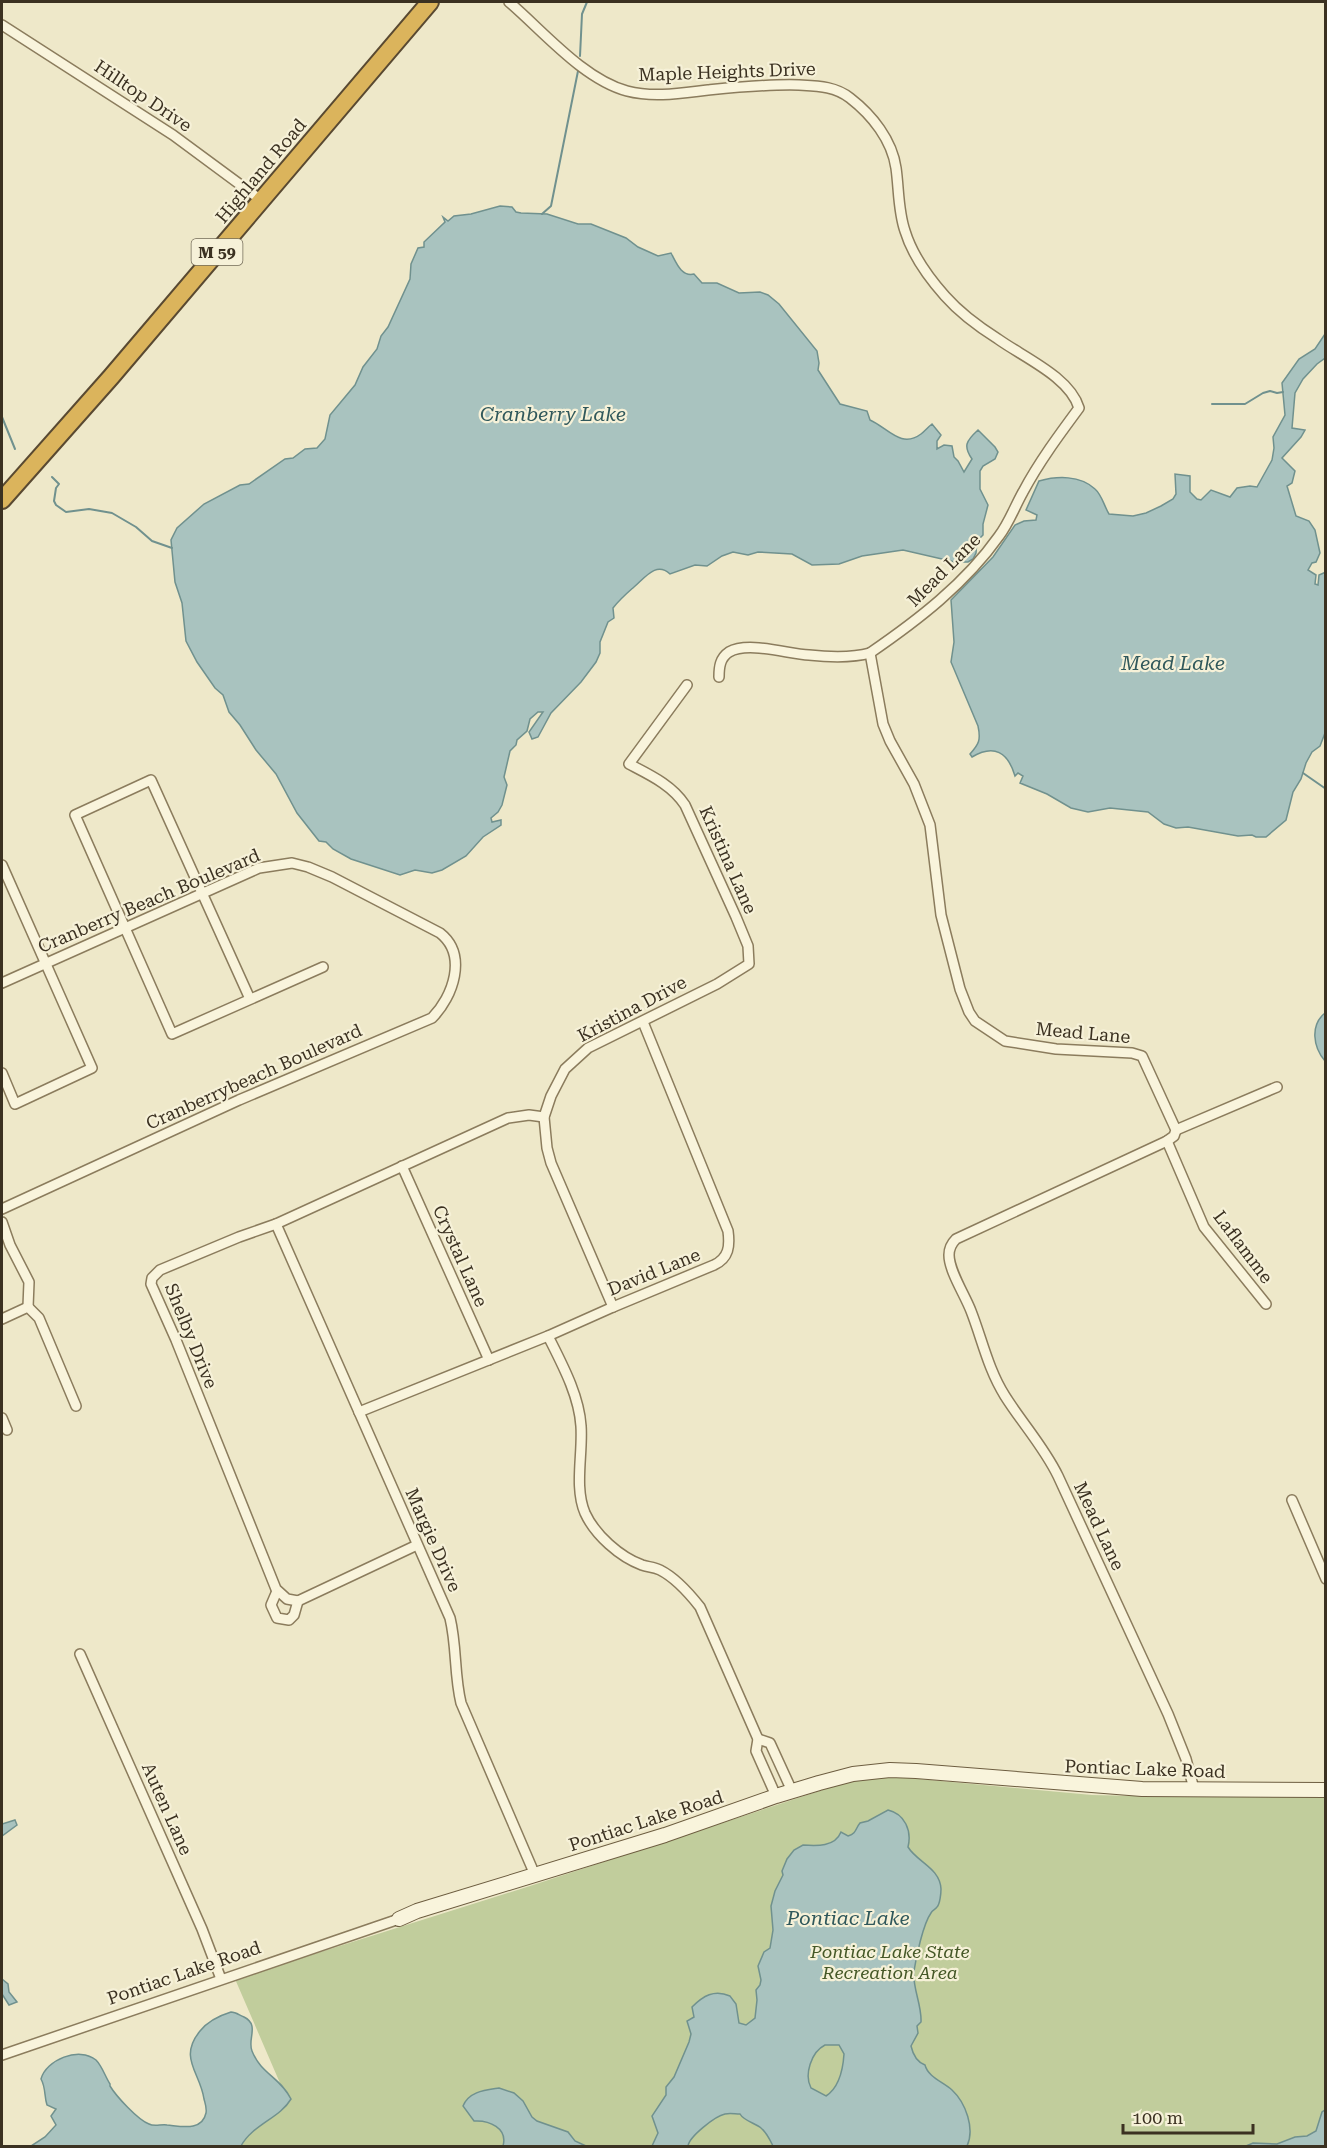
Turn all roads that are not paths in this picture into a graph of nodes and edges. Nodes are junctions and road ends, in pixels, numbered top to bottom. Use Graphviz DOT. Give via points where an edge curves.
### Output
graph roads {
  1 [pos="430,2"];
  2 [pos="509,2"];
  3 [pos="2,25"];
  4 [pos="261,200"];
  5 [pos="1064,385"];
  6 [pos="2,500"];
  7 [pos="870,653"];
  8 [pos="719,677"];
  9 [pos="687,685"];
  10 [pos="2,865"];
  11 [pos="202,893"];
  12 [pos="125,928"];
  13 [pos="440,933"];
  14 [pos="749,961"];
  15 [pos="46,963"];
  16 [pos="323,967"];
  17 [pos="2,983"];
  18 [pos="250,999"];
  19 [pos="643,1022"];
  20 [pos="2,1073"];
  21 [pos="1277,1087"];
  22 [pos="544,1117"];
  23 [pos="1176,1130"];
  24 [pos="1167,1141"];
  25 [pos="402,1166"];
  26 [pos="2,1209"];
  27 [pos="2,1222"];
  28 [pos="276,1224"];
  29 [pos="1266,1304"];
  30 [pos="28,1307"];
  31 [pos="613,1307"];
  32 [pos="2,1319"];
  33 [pos="548,1336"];
  34 [pos="489,1360"];
  35 [pos="76,1406"];
  36 [pos="359,1412"];
  37 [pos="2,1418"];
  38 [pos="7,1430"];
  39 [pos="1292,1500"];
  40 [pos="417,1545"];
  41 [pos="1326,1579"];
  42 [pos="277,1591"];
  43 [pos="298,1601"];
  44 [pos="80,1654"];
  45 [pos="758,1739"];
  46 [pos="1194,1789"];
  47 [pos="1326,1790"];
  48 [pos="792,1791"];
  49 [pos="776,1796"];
  50 [pos="535,1875"];
  51 [pos="399,1919"];
  52 [pos="221,1979"];
  53 [pos="2,2055"];
  1 -- 4 [label="highway, Highland Road / M 59"];
  2 -- 5 [label="street, Maple Heights Drive" via="587,71 627,91 672,94 779,84 826,86 848,96 881,129 896,166 904,230 930,277 966,316"];
  3 -- 4 [label="street, Hilltop Drive" via="168,132"];
  4 -- 6 [label="highway, Highland Road / M 59"];
  5 -- 7 [label="street, Mead Lane" via="1079,408 1054,441 1000,535 969,574 915,622"];
  7 -- 8 [label="street" via="810,656 758,648 735,650 722,659"];
  7 -- 23 [label="street, Mead Lane" via="883,724 930,825 941,915 969,1012 975,1021 1005,1041 1142,1056"];
  9 -- 14 [label="street, Kristina Lane" via="629,764 664,783 685,805 748,946"];
  10 -- 15 [label="street"];
  11 -- 12 [label="street, Cranberry Beach Boulevard"];
  11 -- 12 [label="street" via="151,780 75,815"];
  11 -- 13 [label="street, Cranberry Beach Boulevard" via="259,868 302,864"];
  11 -- 18 [label="street"];
  12 -- 15 [label="street, Cranberry Beach Boulevard"];
  12 -- 18 [label="street" via="172,1034"];
  13 -- 26 [label="street, Cranberrybeach Boulevard" via="447,938 456,959 450,993 443,1008 432,1018 239,1100"];
  14 -- 19 [label="street, Kristina Drive" via="743,969"];
  15 -- 17 [label="street, Cranberry Beach Boulevard"];
  15 -- 20 [label="street" via="92,1068 15,1104"];
  16 -- 18 [label="street"];
  19 -- 22 [label="street, Kristina Drive" via="588,1048 565,1069"];
  19 -- 31 [label="street, David Lane" via="718,1203 728,1231 729,1249 721,1262"];
  21 -- 23 [label="street"];
  22 -- 25 [label="street, Shelby Drive" via="508,1118"];
  22 -- 31 [label="street, Kristina Drive" via="551,1162"];
  23 -- 24 [label="street, Mead Lane"];
  24 -- 29 [label="street, Laflamme" via="1204,1227"];
  24 -- 46 [label="street, Mead Lane" via="956,1239 950,1245 948,1257 995,1379 1058,1476 1168,1714"];
  25 -- 28 [label="street, Shelby Drive"];
  25 -- 34 [label="street, Crystal Lane"];
  27 -- 30 [label="street" via="29,1282"];
  28 -- 36 [label="street, Margie Drive"];
  28 -- 42 [label="street, Shelby Drive" via="160,1270 151,1284"];
  30 -- 32 [label="street"];
  30 -- 35 [label="street" via="39,1318"];
  31 -- 33 [label="street, David Lane"];
  33 -- 34 [label="street, David Lane"];
  33 -- 45 [label="street" via="579,1409 585,1513 616,1549 641,1565 659,1569 689,1592 700,1607"];
  34 -- 36 [label="street, David Lane"];
  36 -- 40 [label="street, Margie Drive"];
  37 -- 38 [label="street"];
  39 -- 41 [label="street"];
  40 -- 43 [label="street"];
  40 -- 50 [label="street, Margie Drive" via="450,1618 460,1703"];
  42 -- 43 [label="street"];
  42 -- 43 [label="street" via="271,1605 277,1618 289,1620"];
  44 -- 52 [label="street, Auten Lane"];
  45 -- 48 [label="street" via="770,1743"];
  45 -- 49 [label="street" via="756,1751"];
  46 -- 47 [label="street, Pontiac Lake Road"];
  46 -- 48 [label="street, Pontiac Lake Road" via="890,1770 853,1774"];
  48 -- 49 [label="street, Pontiac Lake Road"];
  49 -- 50 [label="street, Pontiac Lake Road"];
  50 -- 51 [label="street, Pontiac Lake Road"];
  51 -- 52 [label="street, Pontiac Lake Road"];
  52 -- 53 [label="street, Pontiac Lake Road"];
}
